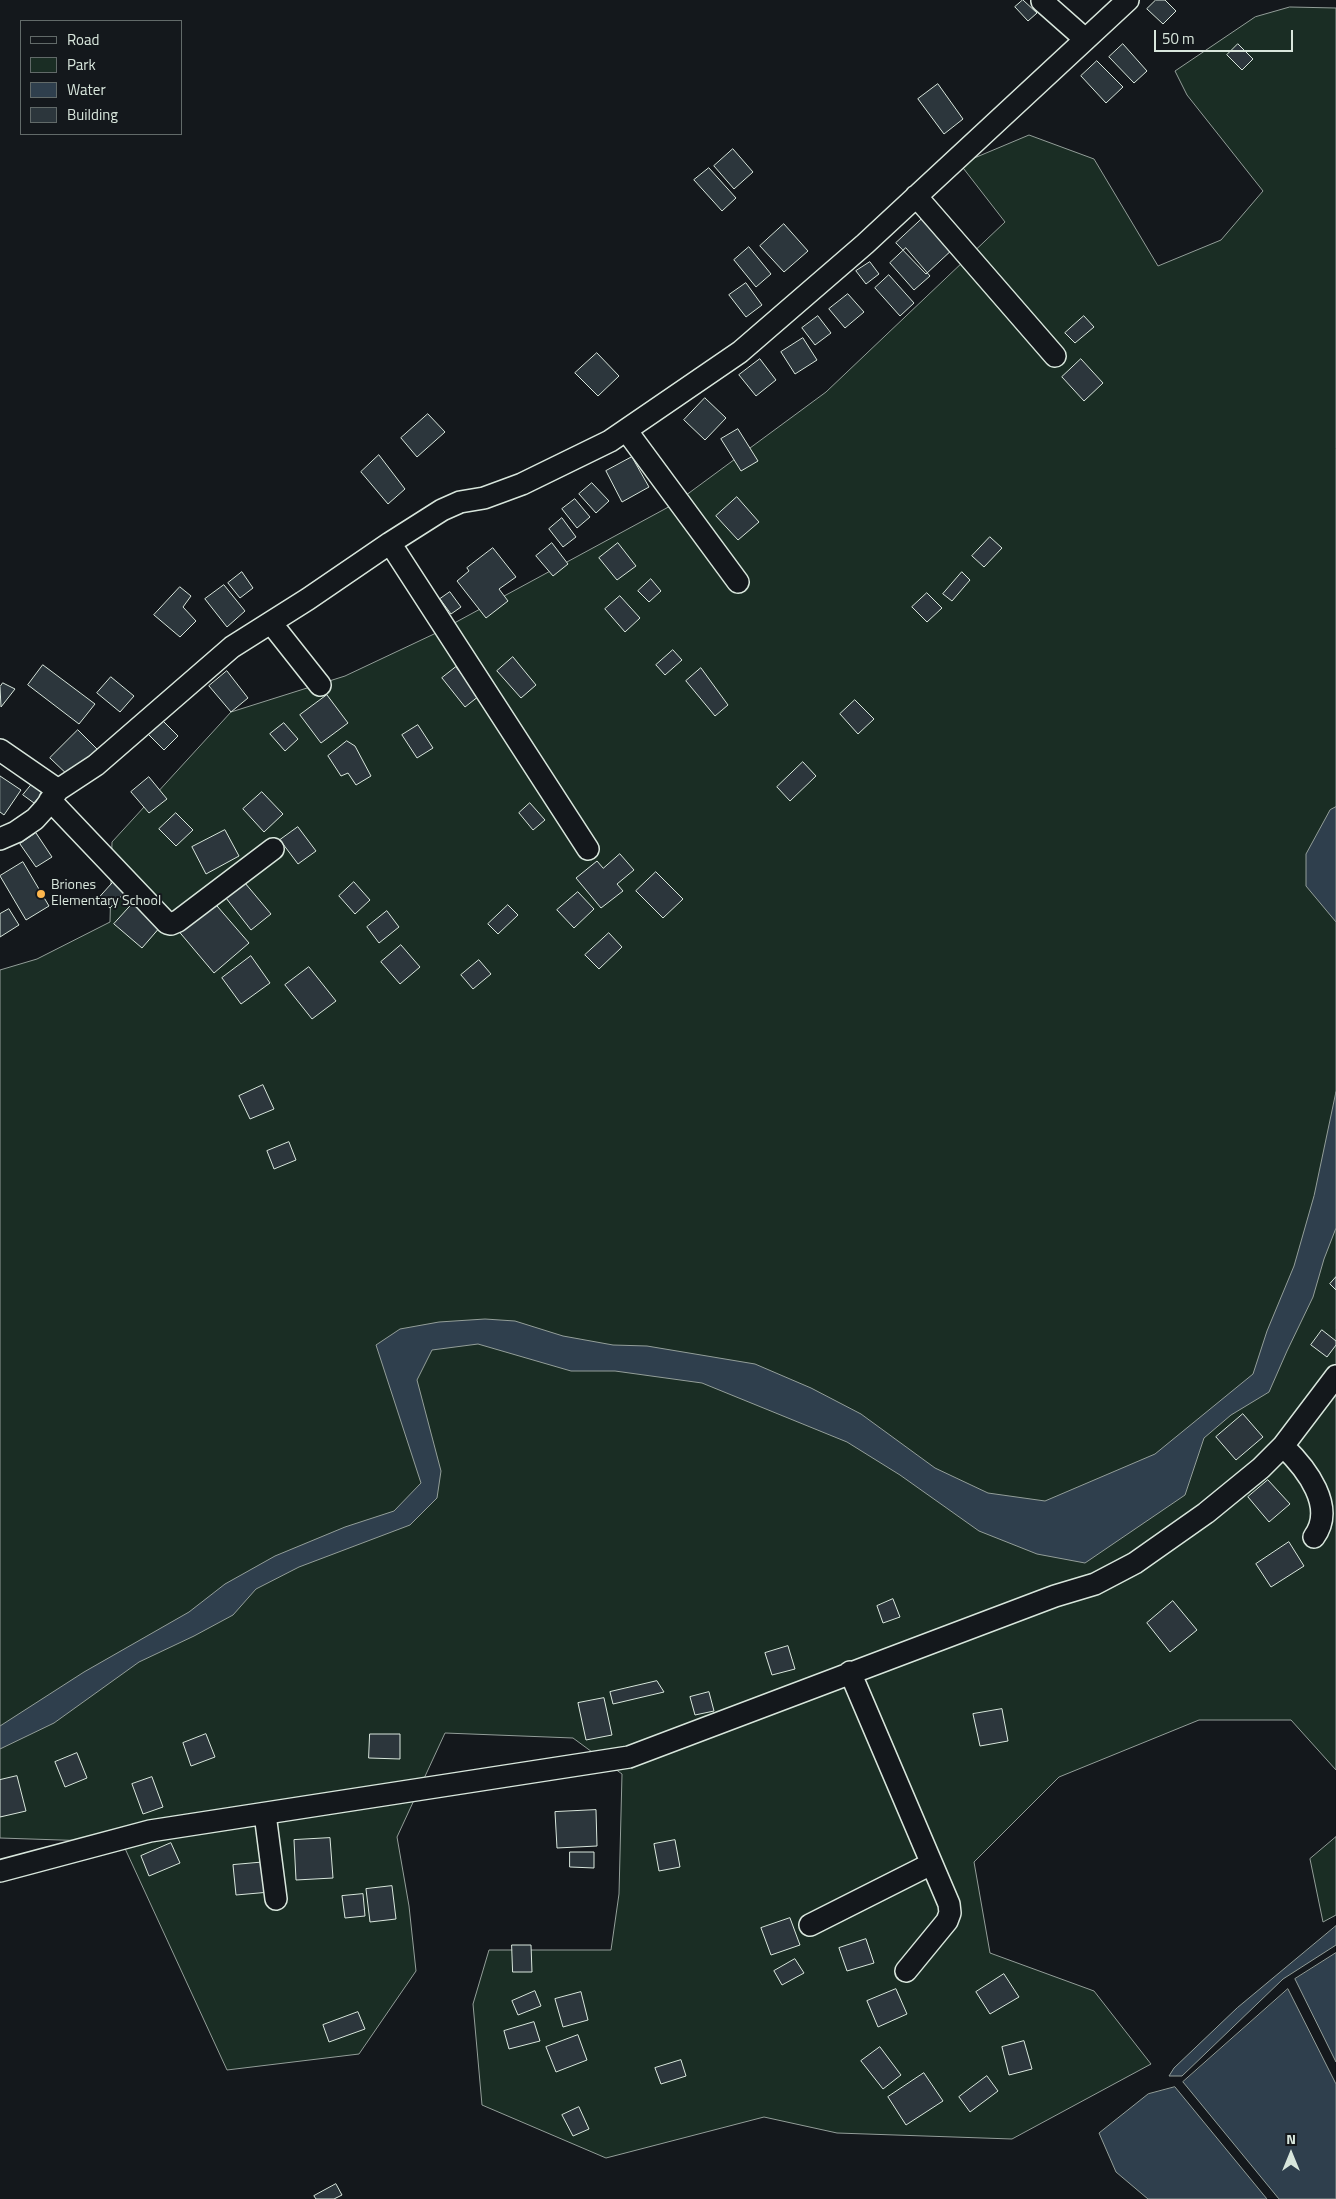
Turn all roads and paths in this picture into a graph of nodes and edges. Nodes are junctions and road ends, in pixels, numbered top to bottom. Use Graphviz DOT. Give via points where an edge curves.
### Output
graph roads {
  1 [pos="1128,0"];
  2 [pos="1042,1"];
  3 [pos="1085,39"];
  4 [pos="916,196"];
  5 [pos="1055,356"];
  6 [pos="626,430"];
  7 [pos="390,543"];
  8 [pos="738,582"];
  9 [pos="271,623"];
  10 [pos="320,685"];
  11 [pos="0,750"];
  12 [pos="54,795"];
  13 [pos="0,839"];
  14 [pos="273,849"];
  15 [pos="588,849"];
  16 [pos="1336,1376"];
  17 [pos="1283,1446"];
  18 [pos="1314,1536"];
  19 [pos="850,1672"];
  20 [pos="265,1814"];
  21 [pos="931,1864"];
  22 [pos="0,1871"];
  23 [pos="276,1899"];
  24 [pos="810,1925"];
  25 [pos="906,1971"];
  1 -- 3 [label="street"];
  2 -- 3 [label="street"];
  3 -- 4 [label="street"];
  4 -- 5 [label="street"];
  4 -- 6 [label="street" via="740,352"];
  6 -- 7 [label="street" via="522,484 442,510"];
  6 -- 8 [label="street"];
  7 -- 9 [label="street"];
  7 -- 15 [label="street"];
  9 -- 10 [label="street"];
  9 -- 12 [label="street" via="232,647 96,765"];
  11 -- 12 [label="street"];
  12 -- 13 [label="street" via="35,819"];
  12 -- 14 [label="street" via="171,924"];
  16 -- 17 [label="street"];
  17 -- 18 [label="street" via="1324,1485 1332,1501 1332,1514 1326,1529"];
  17 -- 19 [label="street" via="1206,1513 1135,1564 1095,1584"];
  19 -- 20 [label="street" via="629,1757"];
  19 -- 21 [label="street"];
  20 -- 22 [label="street" via="150,1831"];
  20 -- 23 [label="street"];
  21 -- 24 [label="street"];
  21 -- 25 [label="street" via="950,1913 948,1921"];
}
